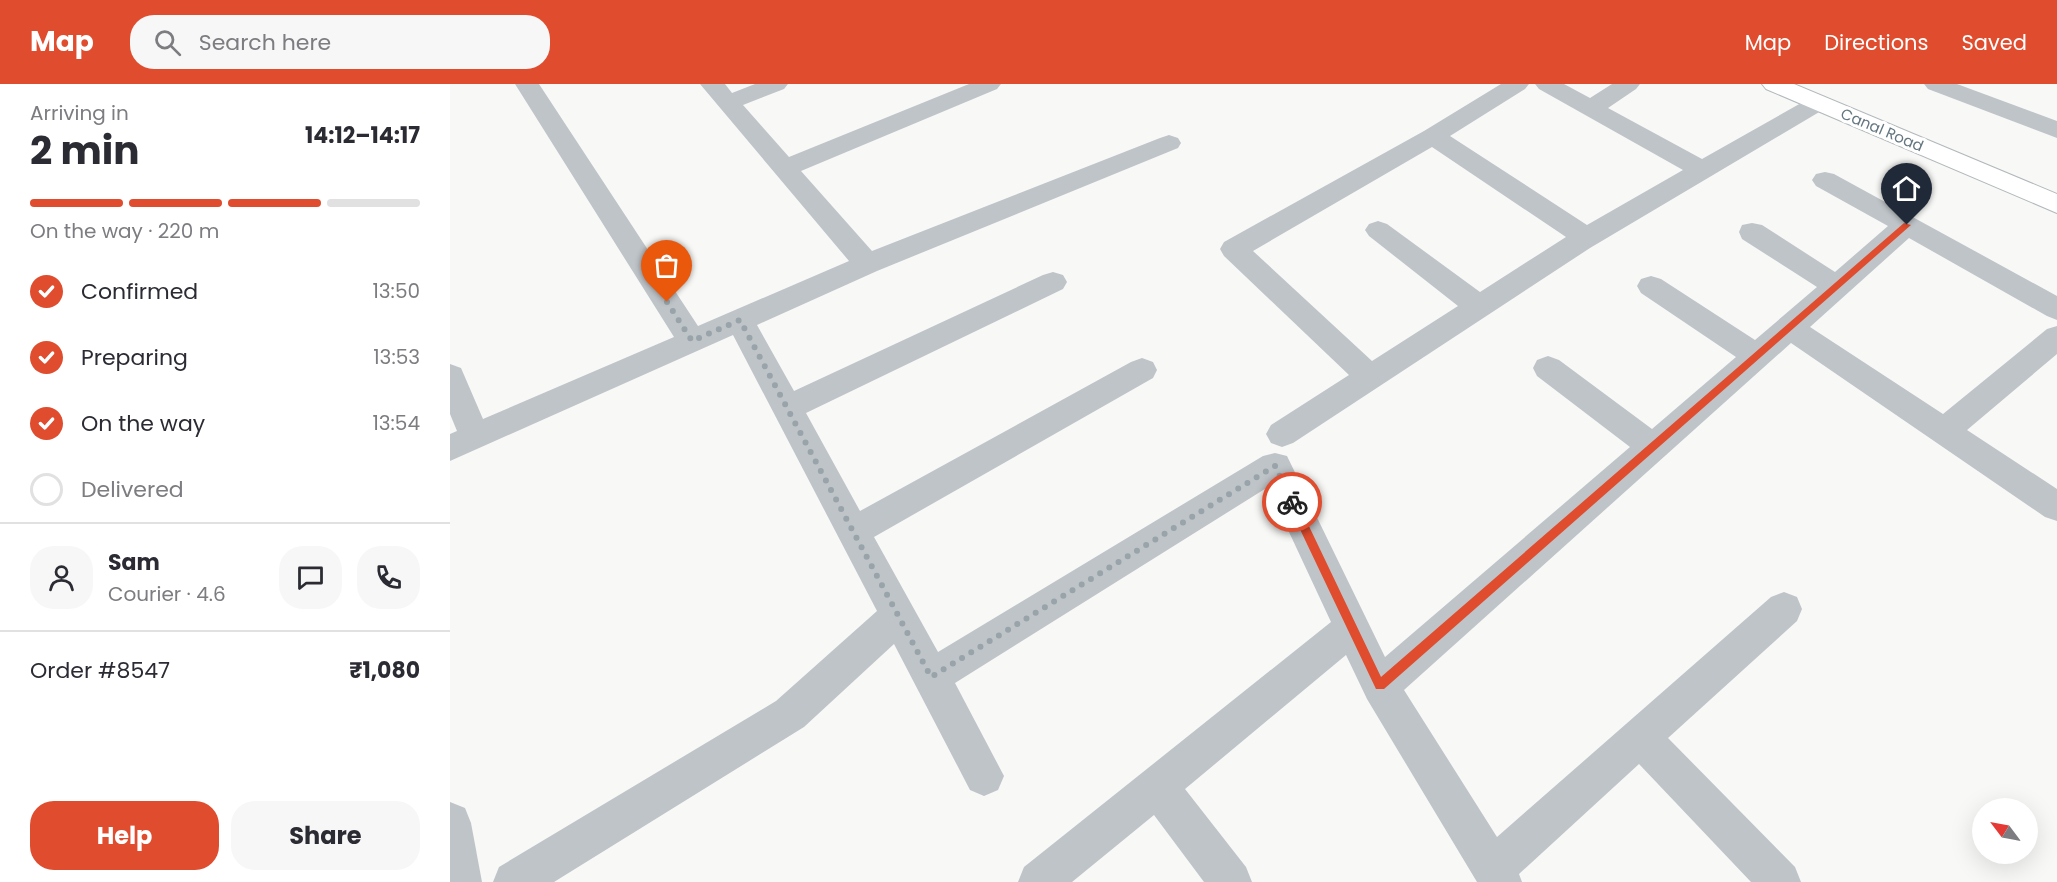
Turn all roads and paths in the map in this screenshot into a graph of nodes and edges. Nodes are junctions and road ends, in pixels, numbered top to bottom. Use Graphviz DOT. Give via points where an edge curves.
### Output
graph roads {
  1 [pos="527,84"];
  2 [pos="776,84"];
  3 [pos="989,84"];
  4 [pos="1516,84"];
  5 [pos="1547,84"];
  6 [pos="1628,84"];
  7 [pos="1774,84"];
  8 [pos="1936,84"];
  9 [pos="720,93"];
  10 [pos="1818,103"];
  11 [pos="1591,108"];
  12 [pos="2057,130"];
  13 [pos="1433,136"];
  14 [pos="1169,143"];
  15 [pos="784,168"];
  16 [pos="1702,170"];
  17 [pos="1825,180"];
  18 [pos="2057,204"];
  19 [pos="1907,225"];
  20 [pos="1378,230"];
  21 [pos="1752,232"];
  22 [pos="1586,237"];
  23 [pos="867,264"];
  24 [pos="1053,282"];
  25 [pos="1651,286"];
  26 [pos="1838,287"];
  27 [pos="1478,306"];
  28 [pos="2057,309"];
  29 [pos="740,320"];
  30 [pos="1790,328"];
  31 [pos="2057,337"];
  32 [pos="692,341"];
  33 [pos="1758,357"];
  34 [pos="1548,368"];
  35 [pos="1142,370"];
  36 [pos="450,376"];
  37 [pos="1370,376"];
  38 [pos="787,408"];
  39 [pos="1944,431"];
  40 [pos="1282,434"];
  41 [pos="462,442"];
  42 [pos="1653,447"];
  43 [pos="2057,507"];
  44 [pos="853,532"];
  45 [pos="1784,609"];
  46 [pos="898,616"];
  47 [pos="1352,628"];
  48 [pos="931,677"];
  49 [pos="1380,686"];
  50 [pos="1640,737"];
  51 [pos="984,776"];
  52 [pos="1157,786"];
  53 [pos="450,823"];
  54 [pos="1497,876"];
  55 [pos="461,882"];
  56 [pos="514,882"];
  57 [pos="1039,882"];
  58 [pos="1231,882"];
  59 [pos="1780,882"];
  1 -- 32 [label="street"];
  2 -- 9 [label="street"];
  3 -- 15 [label="street"];
  4 -- 13 [label="street"];
  5 -- 11 [label="street"];
  6 -- 11 [label="street"];
  7 -- 10 [label="street, Canal Road"];
  8 -- 12 [label="street"];
  9 -- 15 [label="street"];
  10 -- 16 [label="street"];
  10 -- 18 [label="street, Canal Road"];
  11 -- 16 [label="street"];
  13 -- 22 [label="street"];
  13 -- 37 [label="street" via="1234,249"];
  14 -- 23 [label="street"];
  15 -- 23 [label="street"];
  16 -- 22 [label="street"];
  17 -- 19 [label="street"];
  19 -- 26 [label="street"];
  19 -- 28 [label="street"];
  20 -- 27 [label="street"];
  21 -- 26 [label="street"];
  22 -- 27 [label="street"];
  23 -- 29 [label="street"];
  24 -- 38 [label="street"];
  25 -- 33 [label="street"];
  26 -- 30 [label="street"];
  27 -- 37 [label="street"];
  29 -- 32 [label="street"];
  29 -- 38 [label="street"];
  30 -- 33 [label="street"];
  30 -- 39 [label="street"];
  31 -- 39 [label="street"];
  32 -- 41 [label="street"];
  33 -- 42 [label="street"];
  34 -- 42 [label="street"];
  35 -- 44 [label="street"];
  36 -- 41 [label="street"];
  37 -- 40 [label="street"];
  38 -- 44 [label="street"];
  39 -- 43 [label="street"];
  42 -- 49 [label="street"];
  44 -- 46 [label="street"];
  45 -- 50 [label="street"];
  46 -- 48 [label="street"];
  46 -- 56 [label="street" via="790,714"];
  47 -- 48 [label="street" via="1275,466"];
  47 -- 49 [label="street"];
  47 -- 52 [label="street"];
  48 -- 51 [label="street"];
  49 -- 54 [label="street"];
  50 -- 54 [label="street"];
  50 -- 59 [label="street"];
  52 -- 57 [label="street"];
  52 -- 58 [label="street"];
  53 -- 55 [label="street"];
}
